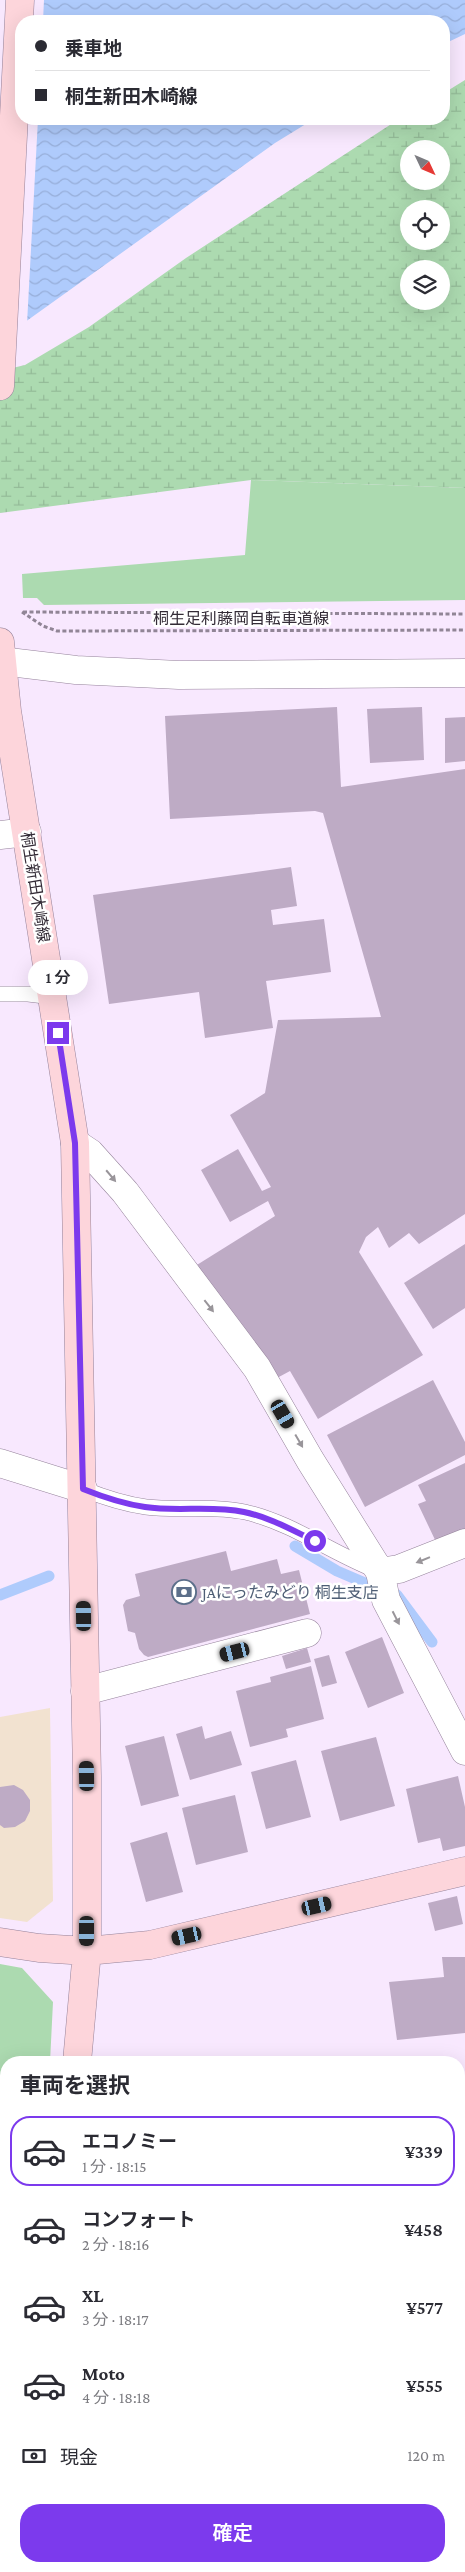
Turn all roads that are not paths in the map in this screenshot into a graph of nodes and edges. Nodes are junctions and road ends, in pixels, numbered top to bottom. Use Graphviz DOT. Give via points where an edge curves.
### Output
graph roads {
  1 [pos="20,0"];
  2 [pos="19,15"];
  3 [pos="15,96"];
  4 [pos="0,386"];
  5 [pos="1,655"];
  6 [pos="462,676"];
  7 [pos="27,832"];
  8 [pos="0,835"];
  9 [pos="0,994"];
  10 [pos="53,997"];
  11 [pos="75,1143"];
  12 [pos="0,1463"];
  13 [pos="83,1489"];
  14 [pos="465,1543"];
  15 [pos="380,1572"];
  16 [pos="306,1633"];
  17 [pos="85,1691"];
  18 [pos="465,1751"];
  19 [pos="465,1871"];
  20 [pos="0,1942"];
  21 [pos="87,1951"];
  22 [pos="78,2056"];
  1 -- 2 [label="main road"];
  3 -- 4 [label="main road"];
  5 -- 6 [label="street" via="76,670"];
  5 -- 7 [label="main road, 桐生新田木崎線"];
  7 -- 8 [label="street"];
  7 -- 10 [label="main road, 桐生新田木崎線"];
  9 -- 10 [label="lane"];
  10 -- 11 [label="main road, 桐生新田木崎線"];
  11 -- 13 [label="main road, 桐生新田木崎線"];
  11 -- 15 [label="street, one-way" via="90,1153 125,1192 256,1368"];
  12 -- 13 [label="street"];
  13 -- 15 [label="lane" via="108,1499 146,1507 204,1507 245,1512 276,1522"];
  13 -- 17 [label="main road, 桐生新田木崎線"];
  14 -- 15 [label="street, one-way" via="399,1569"];
  15 -- 18 [label="street, one-way" via="386,1600"];
  16 -- 17 [label="street"];
  17 -- 21 [label="main road, 桐生新田木崎線"];
  19 -- 21 [label="main road" via="150,1945"];
  20 -- 21 [label="main road"];
  21 -- 22 [label="main road, 桐生新田木崎線"];
}
